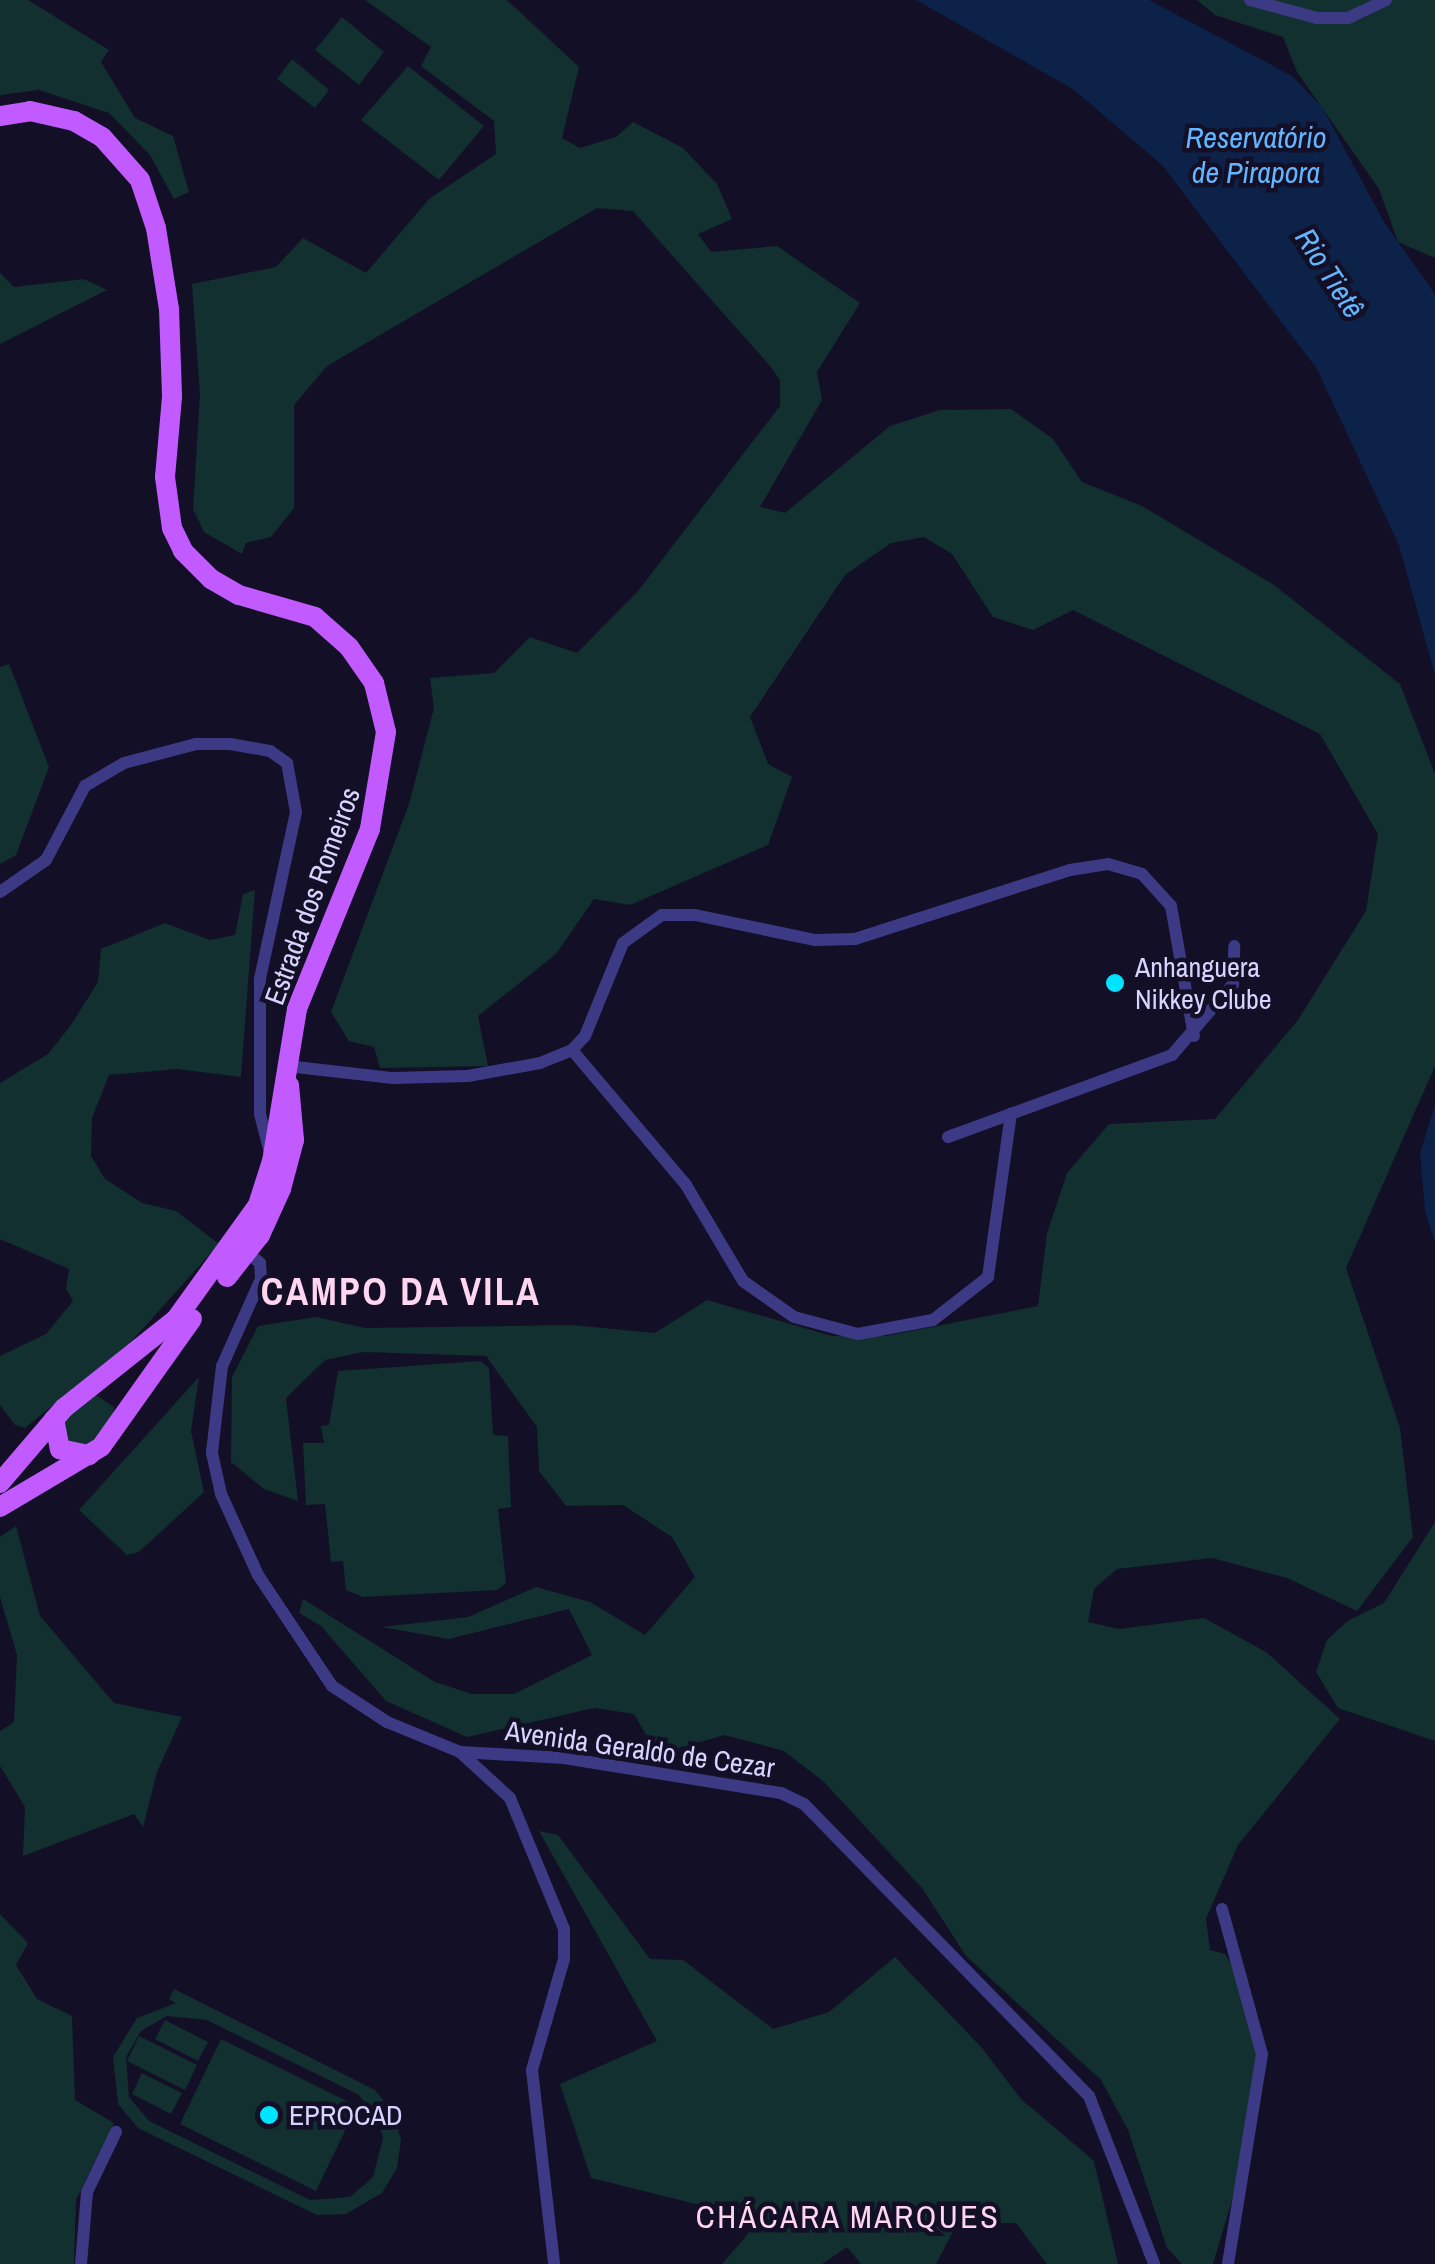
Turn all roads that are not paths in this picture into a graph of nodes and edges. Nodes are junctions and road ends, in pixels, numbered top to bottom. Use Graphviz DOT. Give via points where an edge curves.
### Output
graph roads {
  1 [pos="1250,0"];
  2 [pos="1386,0"];
  3 [pos="0,116"];
  4 [pos="0,892"];
  5 [pos="1234,946"];
  6 [pos="1194,1036"];
  7 [pos="572,1050"];
  8 [pos="286,1070"];
  9 [pos="1011,1114"];
  10 [pos="948,1137"];
  11 [pos="272,1161"];
  12 [pos="281,1189"];
  13 [pos="237,1255"];
  14 [pos="96,1388"];
  15 [pos="54,1419"];
  16 [pos="124,1419"];
  17 [pos="89,1454"];
  18 [pos="0,1483"];
  19 [pos="0,1506"];
  20 [pos="460,1752"];
  21 [pos="1222,1909"];
  22 [pos="116,2132"];
  23 [pos="81,2264"];
  24 [pos="554,2264"];
  25 [pos="1154,2264"];
  26 [pos="1228,2264"];
  1 -- 2 [label="street" via="1317,18 1348,18"];
  3 -- 8 [label="main road, Estrada dos Romeiros" via="49,114 102,137 128,161 148,198 170,309 167,508 182,550 239,596 314,617 349,647 380,699 386,732 376,809 315,956"];
  4 -- 11 [label="street" via="46,860 85,786 124,763 196,744 251,746 280,756 292,772 296,812 260,979 260,1114"];
  5 -- 6 [label="street" via="1233,984"];
  6 -- 7 [label="street" via="1171,906 1142,874 1108,864 1070,870 855,939 815,940 696,915 662,915 622,943 593,1025"];
  6 -- 9 [label="street" via="1161,1061"];
  7 -- 8 [label="street" via="468,1076"];
  7 -- 9 [label="street" via="686,1185 743,1281 794,1317 858,1334 934,1320 988,1276"];
  8 -- 11 [label="main road, Estrada dos Romeiros"];
  8 -- 12 [label="main road, Estrada dos Romeiros" via="295,1128"];
  9 -- 10 [label="street"];
  11 -- 12 [label="street"];
  11 -- 13 [label="main road, Estrada dos Romeiros"];
  12 -- 13 [label="main road, Estrada dos Romeiros"];
  13 -- 14 [label="main road, Estrada dos Romeiros" via="168,1327"];
  13 -- 16 [label="main road, Estrada dos Romeiros"];
  13 -- 20 [label="street, Avenida Geraldo de Cezar" via="260,1263 257,1290 216,1393 212,1453 230,1519 277,1605 340,1694"];
  14 -- 15 [label="main road, Estrada dos Romeiros"];
  14 -- 16 [label="main road" via="120,1402"];
  15 -- 17 [label="main road" via="60,1448"];
  15 -- 18 [label="main road, Estrada dos Romeiros"];
  16 -- 17 [label="main road, Estrada dos Romeiros"];
  17 -- 19 [label="main road, Estrada dos Romeiros"];
  20 -- 24 [label="street" via="510,1798 564,1929 564,1960 532,2070"];
  20 -- 25 [label="street, Avenida Geraldo de Cezar" via="564,1758 780,1793 804,1804 1089,2096"];
  21 -- 26 [label="street" via="1262,2054"];
  22 -- 23 [label="street" via="87,2192"];
}
